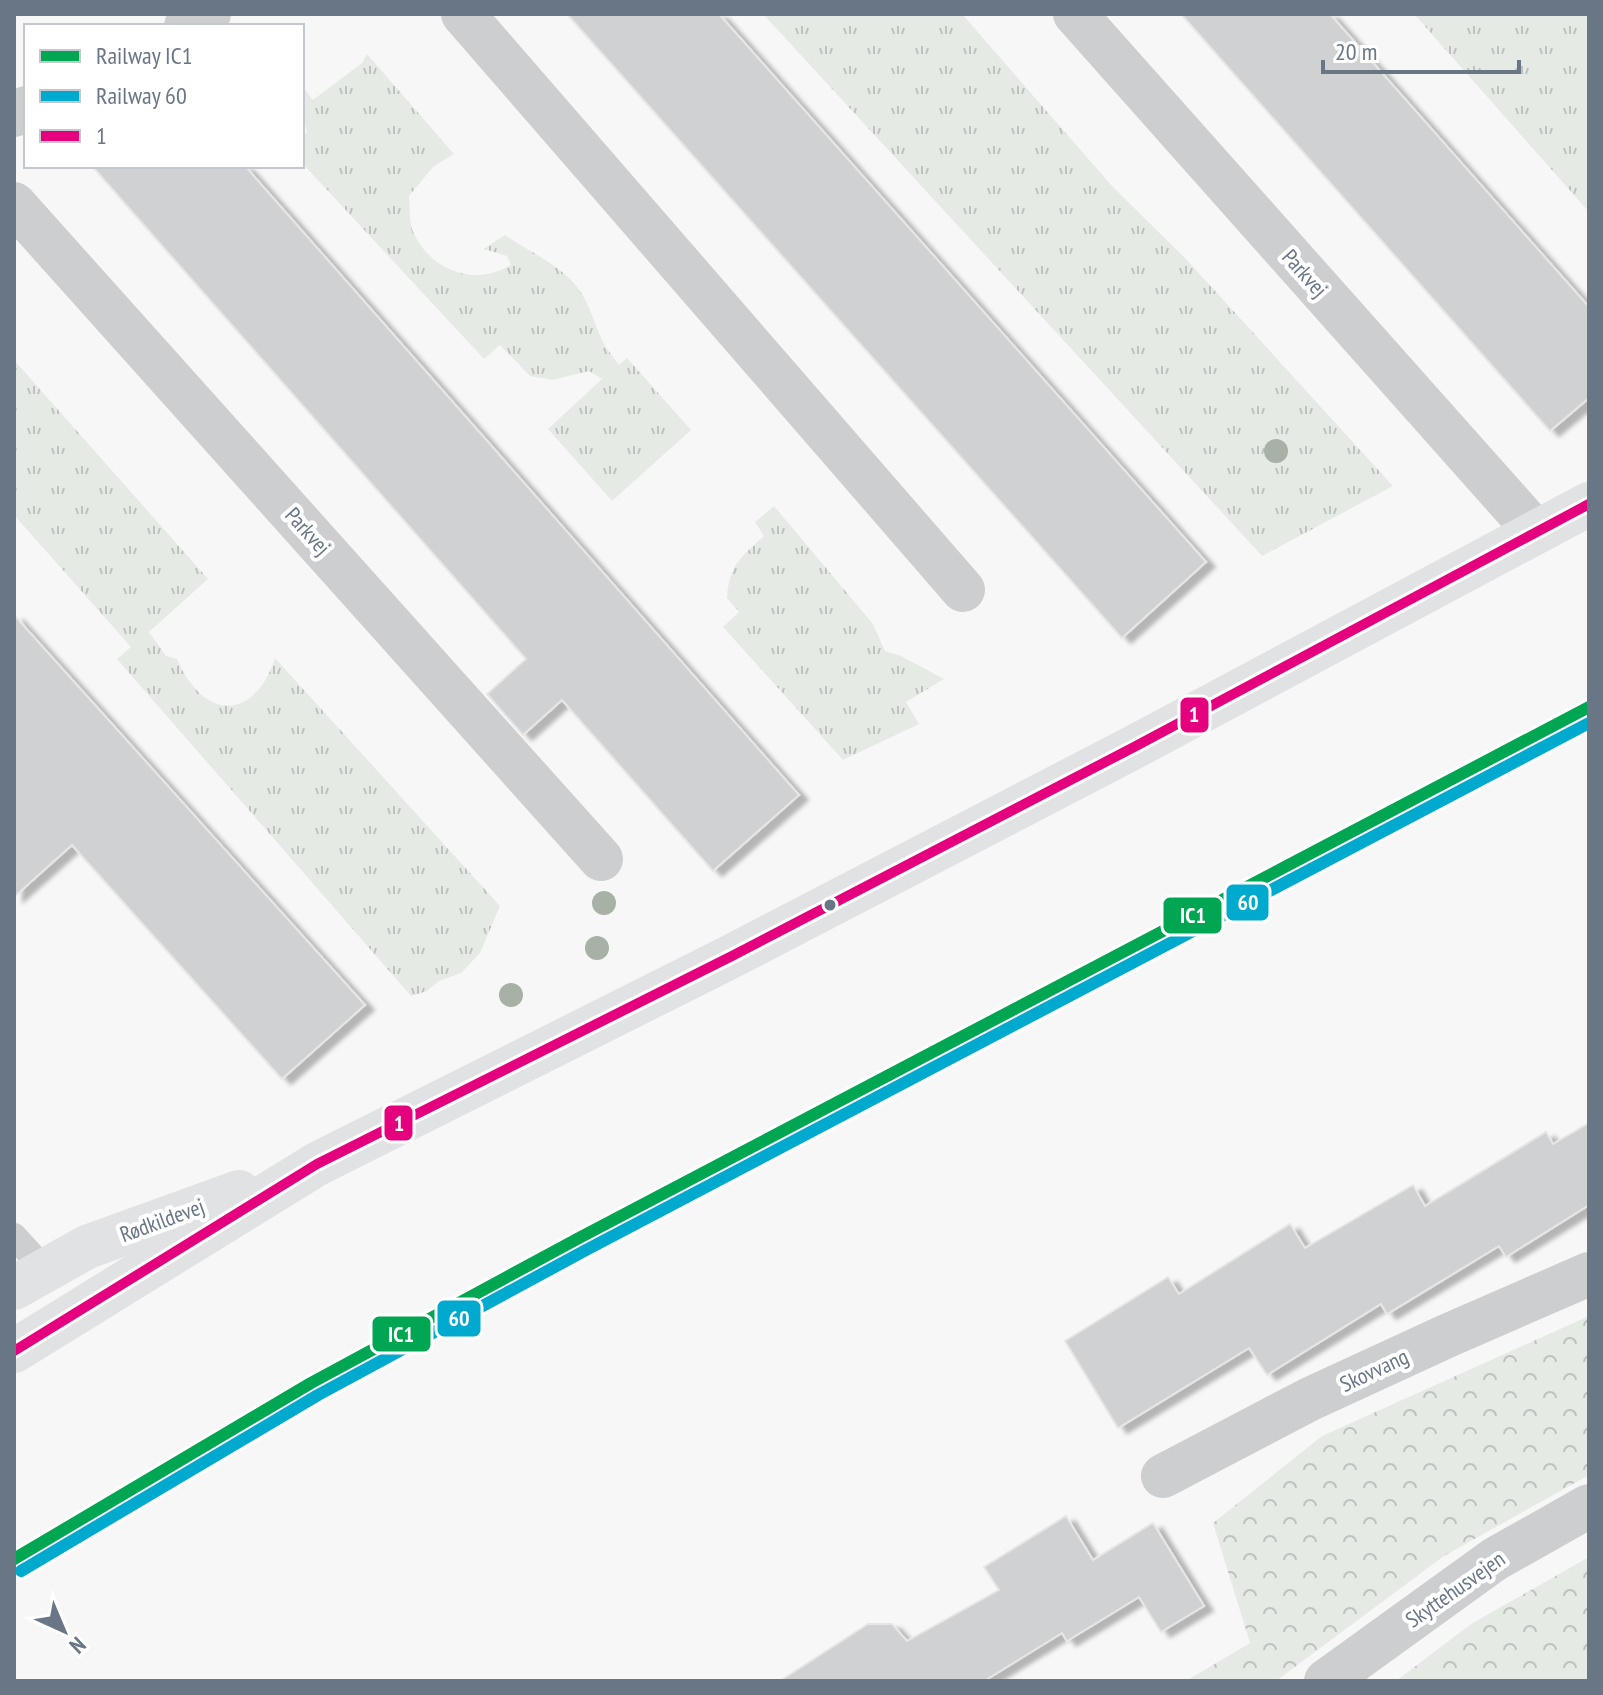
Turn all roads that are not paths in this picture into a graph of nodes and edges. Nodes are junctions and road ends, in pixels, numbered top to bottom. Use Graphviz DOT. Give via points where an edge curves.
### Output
graph roads {
  1 [pos="209,14"];
  2 [pos="463,14"];
  3 [pos="1075,14"];
  4 [pos="190,24"];
  5 [pos="14,204"];
  6 [pos="1589,504"];
  7 [pos="1535,531"];
  8 [pos="963,590"];
  9 [pos="601,859"];
  10 [pos="317,1164"];
  11 [pos="14,1236"];
  12 [pos="1589,1274"];
  13 [pos="29,1279"];
  14 [pos="14,1351"];
  15 [pos="1163,1476"];
  16 [pos="1589,1506"];
  17 [pos="1326,1681"];
  1 -- 4 [label="street"];
  2 -- 8 [label="street"];
  3 -- 7 [label="street, Parkvej"];
  5 -- 9 [label="street, Parkvej"];
  6 -- 7 [label="street, Rødkildevej"];
  7 -- 10 [label="street, Rødkildevej" via="732,956"];
  10 -- 13 [label="street, Rødkildevej" via="87,1247"];
  10 -- 14 [label="street, Rødkildevej"];
  11 -- 13 [label="lane"];
  12 -- 15 [label="street, Skovvang" via="1310,1399"];
  16 -- 17 [label="street, Skyttehusvejen" via="1495,1559"];
}
